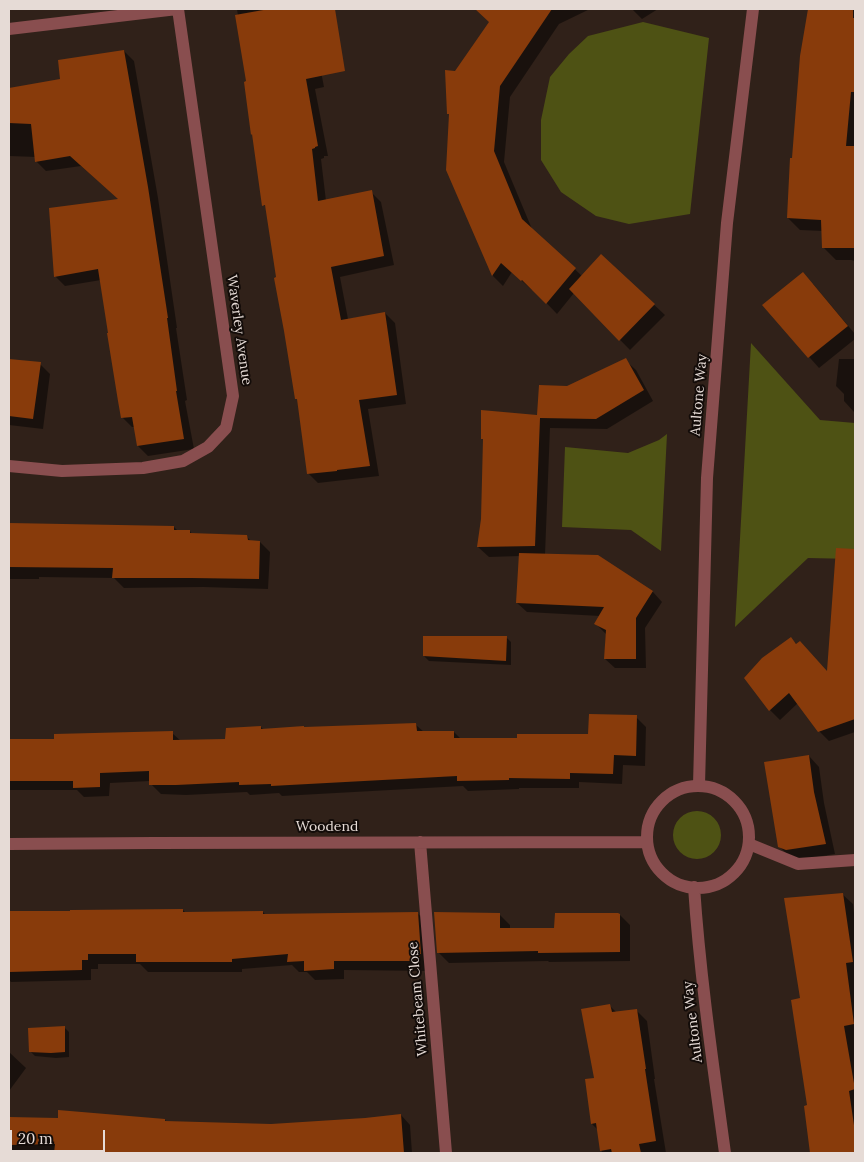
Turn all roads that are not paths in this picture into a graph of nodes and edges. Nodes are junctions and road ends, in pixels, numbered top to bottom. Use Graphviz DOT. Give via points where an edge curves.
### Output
graph roads {
  1 [pos="177,9"];
  2 [pos="753,9"];
  3 [pos="9,29"];
  4 [pos="9,466"];
  5 [pos="698,786"];
  6 [pos="420,842"];
  7 [pos="646,842"];
  8 [pos="9,844"];
  9 [pos="749,844"];
  10 [pos="855,860"];
  11 [pos="694,887"];
  12 [pos="446,1153"];
  13 [pos="725,1153"];
  1 -- 3 [label="street"];
  1 -- 4 [label="street, Waverley Avenue" via="234,396 226,428 208,447 183,461 143,468 62,471"];
  2 -- 5 [label="street, Aultone Way" via="728,223 707,478"];
  5 -- 7 [label="street" via="682,788 666,796 648,824"];
  5 -- 9 [label="street" via="715,788 742,810"];
  6 -- 7 [label="street, Woodend"];
  6 -- 8 [label="street, Woodend"];
  6 -- 12 [label="street, Whitebeam Close"];
  7 -- 11 [label="street" via="650,858 660,872 673,882"];
  9 -- 10 [label="street" via="798,864"];
  9 -- 11 [label="street" via="744,860 734,873 721,883"];
  11 -- 13 [label="street, Aultone Way"];
}
